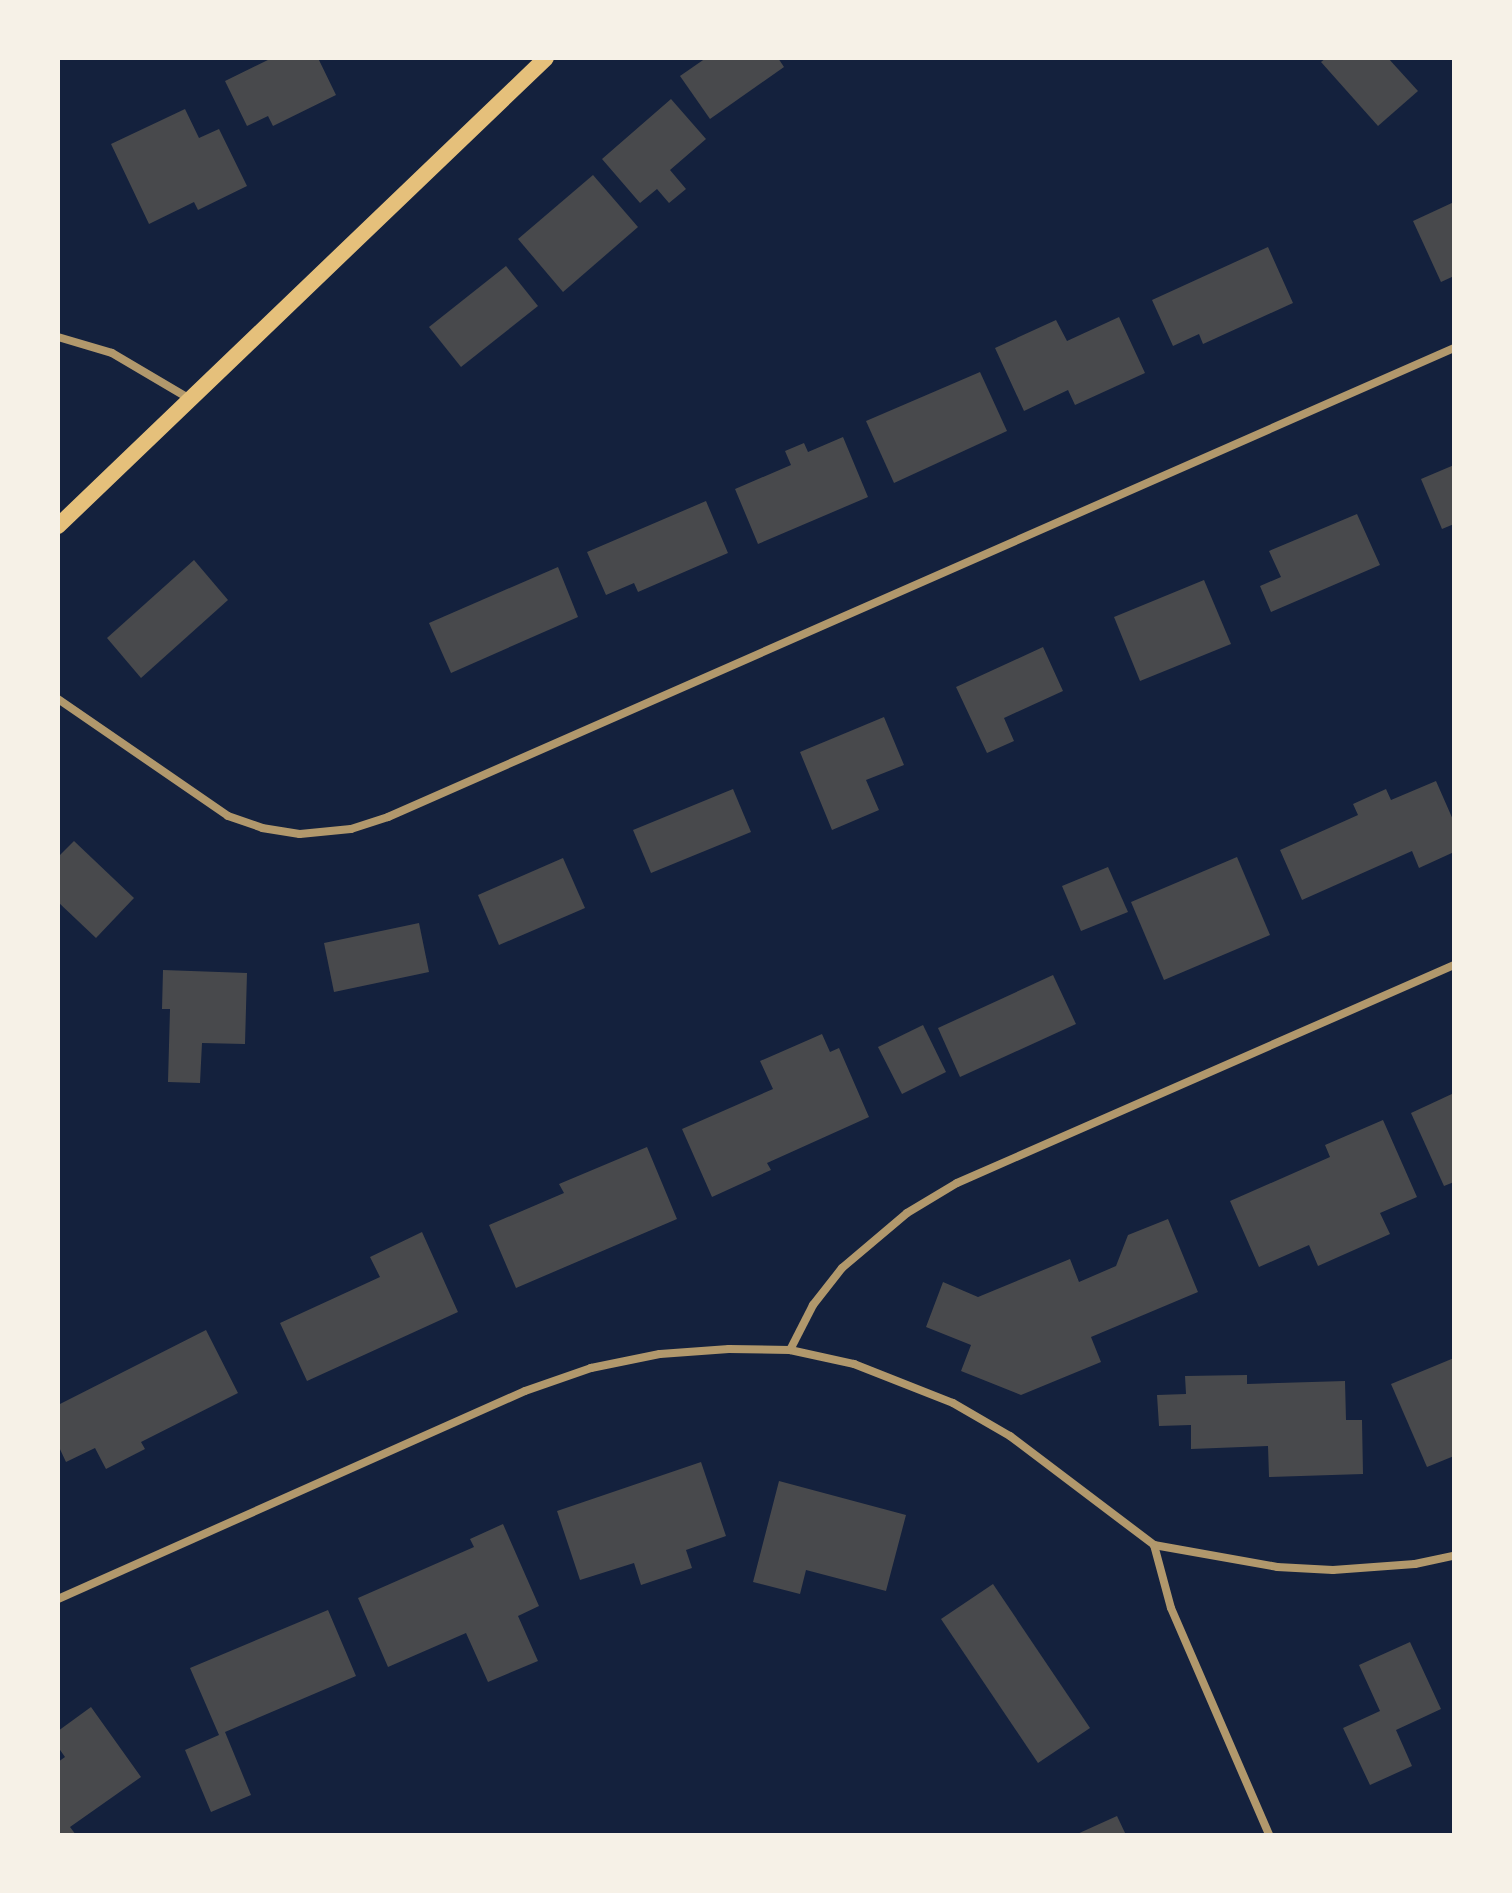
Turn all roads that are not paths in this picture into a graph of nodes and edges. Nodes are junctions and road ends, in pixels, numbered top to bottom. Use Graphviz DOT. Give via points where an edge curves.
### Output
graph roads {
  1 [pos="546,58"];
  2 [pos="58,337"];
  3 [pos="1454,348"];
  4 [pos="190,399"];
  5 [pos="58,526"];
  6 [pos="58,699"];
  7 [pos="1454,965"];
  8 [pos="790,1350"];
  9 [pos="1154,1545"];
  10 [pos="1454,1556"];
  11 [pos="58,1599"];
  12 [pos="1269,1835"];
  1 -- 4 [label="main road"];
  2 -- 4 [label="street" via="112,353"];
  3 -- 6 [label="street" via="351,829 300,834 228,816"];
  4 -- 5 [label="main road"];
  7 -- 8 [label="street" via="957,1183 907,1213 842,1268 813,1305"];
  8 -- 9 [label="street" via="854,1364 953,1403 1010,1436"];
  8 -- 11 [label="street" via="660,1354 591,1368 525,1391"];
  9 -- 10 [label="street" via="1277,1567 1333,1570"];
  9 -- 12 [label="street" via="1175,1620"];
}
